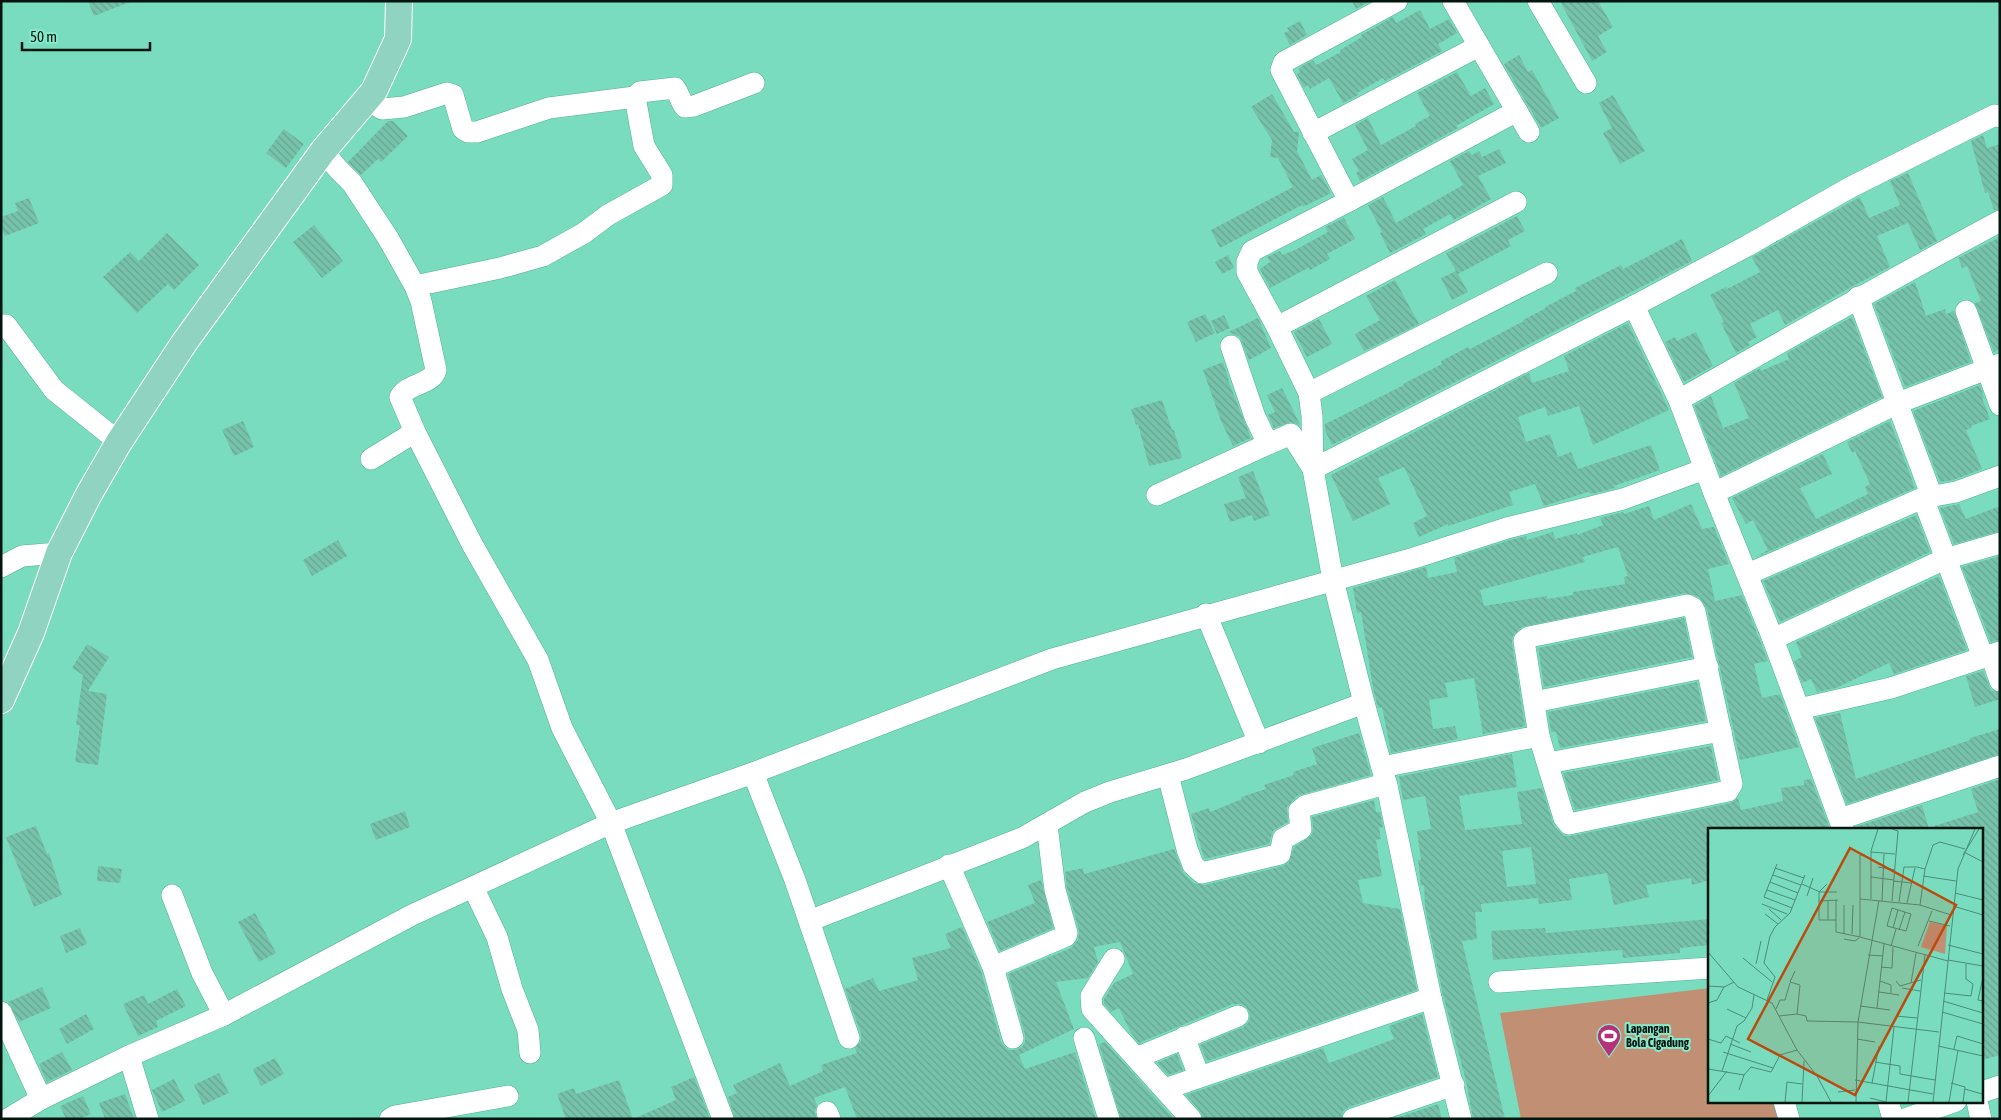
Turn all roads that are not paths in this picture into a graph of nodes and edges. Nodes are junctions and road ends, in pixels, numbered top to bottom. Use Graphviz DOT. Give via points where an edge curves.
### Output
graph roads {
  1 [pos="400,1"];
  2 [pos="1397,1"];
  3 [pos="1453,1"];
  4 [pos="1538,1"];
  5 [pos="1479,46"];
  6 [pos="754,83"];
  7 [pos="1586,83"];
  8 [pos="635,97"];
  9 [pos="367,99"];
  10 [pos="1517,111"];
  11 [pos="2000,117"];
  12 [pos="1529,132"];
  13 [pos="1313,134"];
  14 [pos="323,151"];
  15 [pos="1349,201"];
  16 [pos="1516,202"];
  17 [pos="2000,221"];
  18 [pos="1547,273"];
  19 [pos="415,286"];
  20 [pos="1858,297"];
  21 [pos="1634,306"];
  22 [pos="1966,311"];
  23 [pos="3,326"];
  24 [pos="1277,327"];
  25 [pos="1231,346"];
  26 [pos="1994,367"];
  27 [pos="1309,393"];
  28 [pos="1679,400"];
  29 [pos="1898,403"];
  30 [pos="2000,405"];
  31 [pos="415,432"];
  32 [pos="119,442"];
  33 [pos="1268,444"];
  34 [pos="372,459"];
  35 [pos="1313,469"];
  36 [pos="1705,469"];
  37 [pos="2000,476"];
  38 [pos="1714,493"];
  39 [pos="1158,495"];
  40 [pos="1928,497"];
  41 [pos="2000,543"];
  42 [pos="51,553"];
  43 [pos="1945,559"];
  44 [pos="1,567"];
  45 [pos="1748,574"];
  46 [pos="1333,580"];
  47 [pos="1206,614"];
  48 [pos="1773,639"];
  49 [pos="1991,655"];
  50 [pos="1708,667"];
  51 [pos="2000,681"];
  52 [pos="1,700"];
  53 [pos="1534,702"];
  54 [pos="1364,703"];
  55 [pos="1799,709"];
  56 [pos="1721,731"];
  57 [pos="1540,736"];
  58 [pos="1259,743"];
  59 [pos="1548,763"];
  60 [pos="2000,766"];
  61 [pos="753,773"];
  62 [pos="1168,775"];
  63 [pos="1384,776"];
  64 [pos="611,823"];
  65 [pos="1842,824"];
  66 [pos="1047,825"];
  67 [pos="949,865"];
  68 [pos="473,887"];
  69 [pos="172,895"];
  70 [pos="809,921"];
  71 [pos="1114,959"];
  72 [pos="993,967"];
  73 [pos="1708,968"];
  74 [pos="1498,982"];
  75 [pos="1431,998"];
  76 [pos="1,1012"];
  77 [pos="224,1015"];
  78 [pos="1238,1016"];
  79 [pos="1184,1037"];
  80 [pos="850,1038"];
  81 [pos="1013,1038"];
  82 [pos="1084,1038"];
  83 [pos="530,1053"];
  84 [pos="129,1056"];
  85 [pos="1136,1058"];
  86 [pos="1199,1076"];
  87 [pos="1454,1085"];
  88 [pos="2000,1086"];
  89 [pos="1165,1089"];
  90 [pos="1984,1091"];
  91 [pos="508,1096"];
  92 [pos="41,1099"];
  93 [pos="1784,1102"];
  94 [pos="1888,1102"];
  95 [pos="1954,1102"];
  96 [pos="1977,1102"];
  97 [pos="1916,1117"];
  98 [pos="8,1119"];
  99 [pos="148,1119"];
  100 [pos="390,1119"];
  101 [pos="723,1119"];
  102 [pos="1109,1119"];
  103 [pos="1191,1119"];
  104 [pos="1353,1119"];
  105 [pos="1461,1119"];
  106 [pos="1789,1119"];
  107 [pos="1893,1119"];
  108 [pos="1981,1119"];
  1 -- 9 [label="main road" via="398,39 374,91"];
  2 -- 13 [label="street" via="1284,62 1280,70"];
  3 -- 5 [label="street"];
  4 -- 7 [label="street"];
  5 -- 10 [label="street"];
  5 -- 13 [label="street"];
  6 -- 8 [label="street" via="694,106 685,107 675,88 640,92"];
  8 -- 9 [label="street" via="550,108 477,132 463,129 453,95 447,93 404,107 382,109"];
  8 -- 19 [label="street" via="644,146 662,175 662,185 544,256"];
  9 -- 14 [label="main road"];
  10 -- 12 [label="street"];
  10 -- 15 [label="street"];
  11 -- 21 [label="street" via="1995,115 1851,187"];
  13 -- 15 [label="street"];
  14 -- 19 [label="street" via="352,183"];
  14 -- 32 [label="main road" via="184,343"];
  15 -- 24 [label="street" via="1252,251 1247,272"];
  16 -- 24 [label="street"];
  17 -- 20 [label="street"];
  18 -- 27 [label="street"];
  19 -- 31 [label="street" via="436,370 433,377 404,391 400,397"];
  20 -- 28 [label="street"];
  20 -- 29 [label="street"];
  21 -- 28 [label="street"];
  21 -- 35 [label="street"];
  22 -- 26 [label="street"];
  23 -- 32 [label="street" via="23,346 54,390"];
  24 -- 27 [label="street"];
  25 -- 33 [label="street" via="1255,417"];
  26 -- 29 [label="street"];
  26 -- 30 [label="street"];
  27 -- 35 [label="street"];
  28 -- 36 [label="street"];
  29 -- 38 [label="street"];
  29 -- 40 [label="street"];
  31 -- 34 [label="street"];
  31 -- 64 [label="street" via="472,544 538,660 562,728"];
  32 -- 42 [label="main road"];
  33 -- 35 [label="street" via="1291,434"];
  33 -- 39 [label="street"];
  35 -- 46 [label="street"];
  36 -- 38 [label="street"];
  36 -- 46 [label="street" via="1624,499 1507,528"];
  37 -- 40 [label="street" via="1956,492"];
  38 -- 45 [label="street"];
  40 -- 43 [label="street"];
  40 -- 45 [label="street"];
  41 -- 43 [label="street"];
  42 -- 44 [label="street" via="22,556"];
  42 -- 52 [label="main road" via="31,633"];
  43 -- 48 [label="street"];
  43 -- 49 [label="street"];
  45 -- 48 [label="street"];
  46 -- 47 [label="street"];
  46 -- 54 [label="street"];
  47 -- 58 [label="street"];
  47 -- 61 [label="street" via="1052,659"];
  48 -- 55 [label="street"];
  49 -- 51 [label="street"];
  49 -- 55 [label="street" via="1891,688"];
  50 -- 53 [label="street"];
  50 -- 53 [label="street" via="1695,612 1687,604 1526,638"];
  50 -- 56 [label="street"];
  53 -- 57 [label="street"];
  54 -- 58 [label="street"];
  54 -- 63 [label="street"];
  55 -- 65 [label="street"];
  56 -- 59 [label="street"];
  56 -- 59 [label="street" via="1732,784 1728,791 1573,825 1564,818"];
  57 -- 59 [label="street"];
  57 -- 63 [label="street"];
  58 -- 62 [label="street"];
  60 -- 65 [label="street"];
  61 -- 64 [label="street"];
  61 -- 70 [label="street"];
  62 -- 63 [label="street" via="1187,849 1193,865 1202,873 1280,854 1283,839 1301,828 1299,811 1305,806 1378,786"];
  62 -- 66 [label="street" via="1085,802"];
  63 -- 75 [label="street"];
  64 -- 68 [label="street"];
  64 -- 101 [label="street"];
  66 -- 67 [label="street" via="1022,838"];
  66 -- 72 [label="street" via="1055,890 1066,936"];
  67 -- 70 [label="street"];
  67 -- 72 [label="street"];
  68 -- 77 [label="street" via="412,915"];
  68 -- 83 [label="street" via="500,946 528,1030"];
  69 -- 77 [label="street" via="202,973"];
  70 -- 80 [label="street"];
  71 -- 85 [label="street" via="1090,1002 1097,1016"];
  72 -- 81 [label="street"];
  73 -- 74 [label="street"];
  75 -- 86 [label="street"];
  75 -- 87 [label="street"];
  76 -- 92 [label="street"];
  77 -- 84 [label="street"];
  78 -- 79 [label="street"];
  79 -- 85 [label="street"];
  79 -- 86 [label="street"];
  82 -- 102 [label="street"];
  84 -- 92 [label="street"];
  84 -- 99 [label="street"];
  85 -- 89 [label="street"];
  86 -- 89 [label="street"];
  87 -- 104 [label="street"];
  87 -- 105 [label="street"];
  88 -- 90 [label="street"];
  89 -- 103 [label="street"];
  91 -- 100 [label="street"];
  92 -- 98 [label="street"];
  93 -- 106 [label="street"];
  94 -- 107 [label="street"];
  95 -- 97 [label="street"];
  96 -- 108 [label="street"];
}
